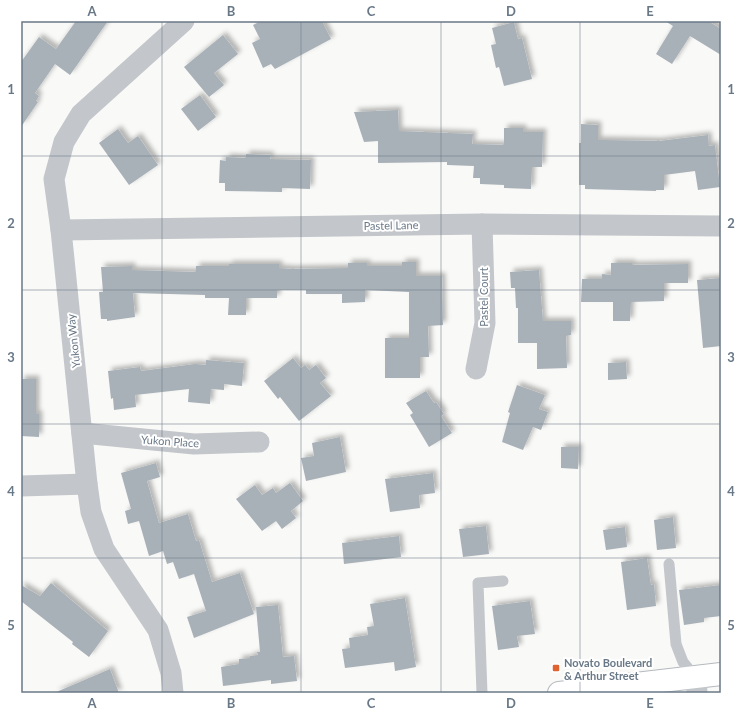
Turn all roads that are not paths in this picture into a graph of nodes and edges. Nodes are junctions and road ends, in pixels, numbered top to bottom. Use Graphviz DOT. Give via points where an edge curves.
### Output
graph roads {
  1 [pos="184,21"];
  2 [pos="482,224"];
  3 [pos="721,226"];
  4 [pos="61,230"];
  5 [pos="476,369"];
  6 [pos="82,433"];
  7 [pos="259,442"];
  8 [pos="87,484"];
  9 [pos="21,486"];
  10 [pos="669,564"];
  11 [pos="503,581"];
  12 [pos="721,674"];
  13 [pos="696,685"];
  14 [pos="172,693"];
  15 [pos="482,693"];
  16 [pos="560,693"];
  1 -- 4 [label="street, Yukon Way" via="81,114 64,142 54,179"];
  2 -- 3 [label="street, Pastel Lane"];
  2 -- 4 [label="street, Pastel Lane"];
  2 -- 5 [label="street, Pastel Court" via="484,323"];
  4 -- 6 [label="street, Yukon Way"];
  6 -- 7 [label="street, Yukon Place" via="194,444"];
  6 -- 8 [label="street, Yukon Way"];
  8 -- 9 [label="street"];
  8 -- 14 [label="street, Yukon Way" via="91,512 104,549 158,630 171,673"];
  10 -- 13 [label="lane" via="676,644"];
  11 -- 15 [label="lane" via="478,583"];
  12 -- 13 [label="main road"];
  13 -- 16 [label="main road"];
}
